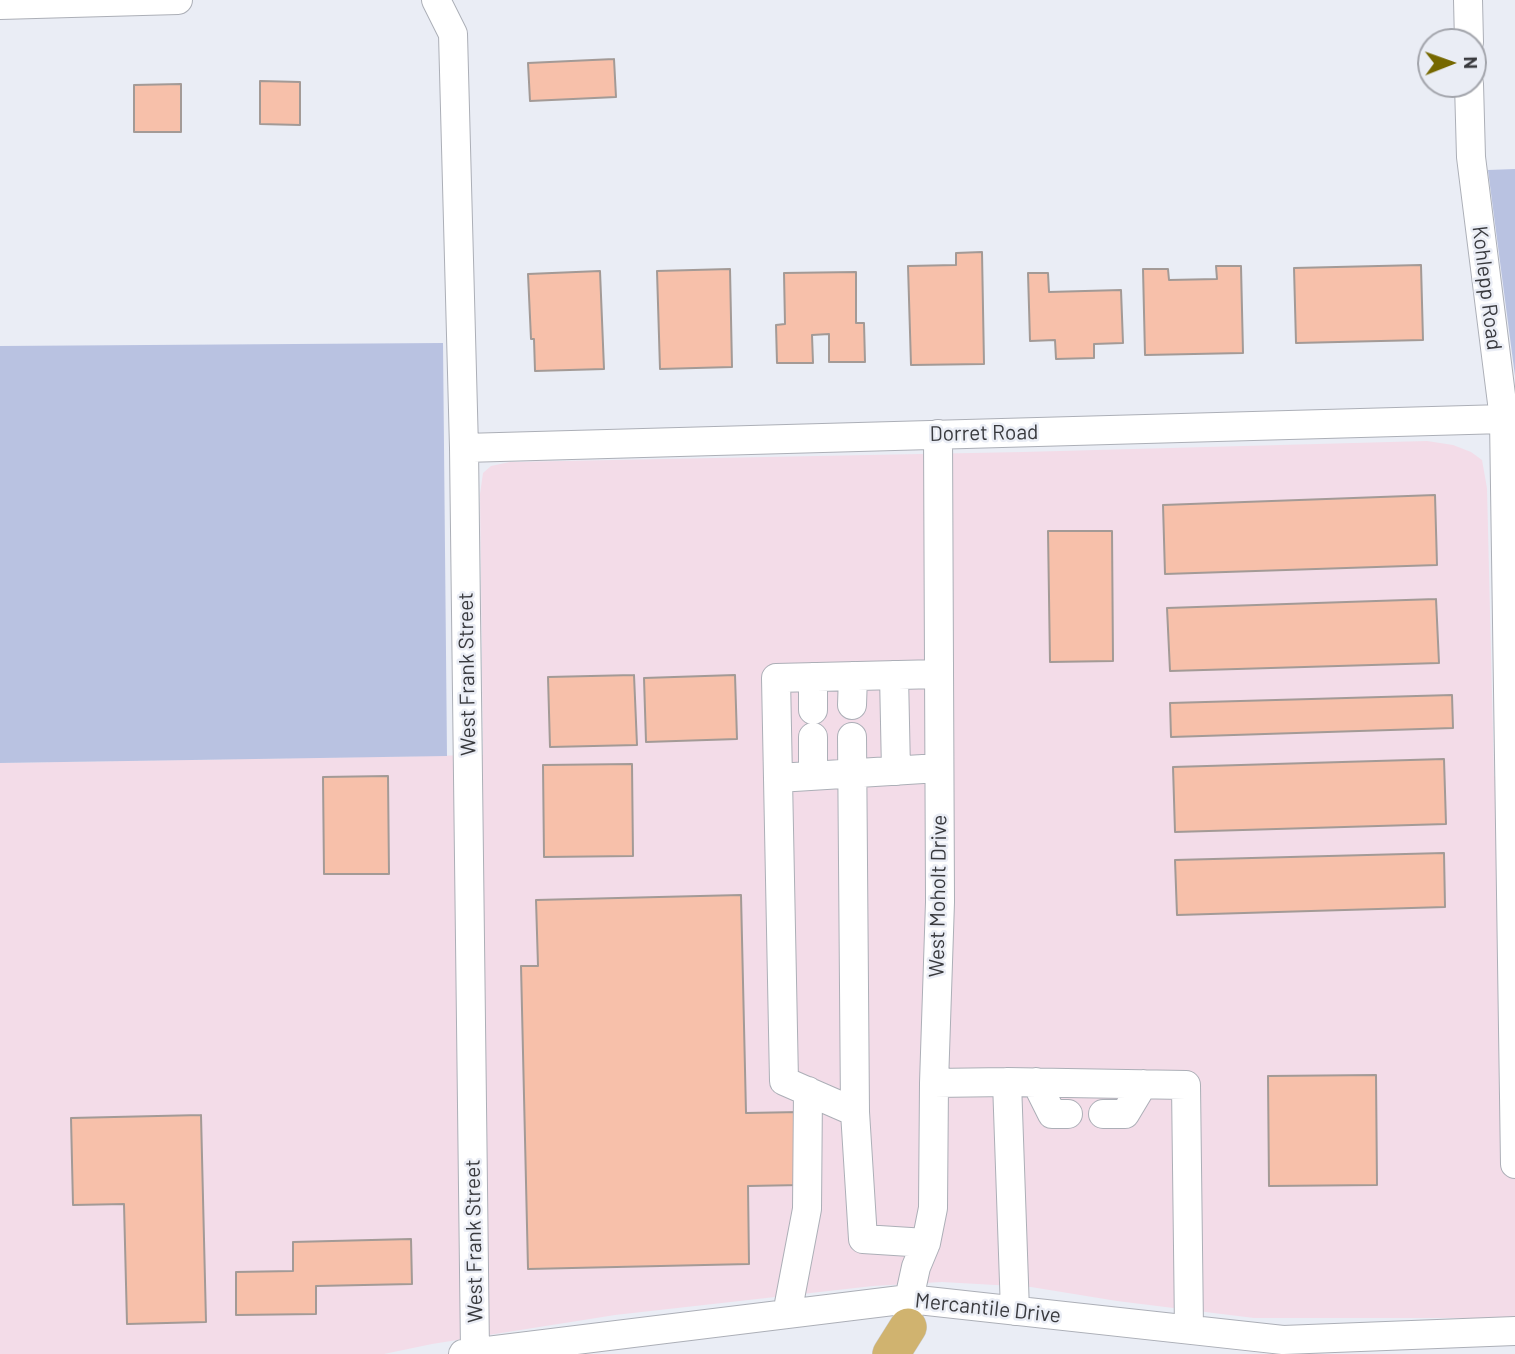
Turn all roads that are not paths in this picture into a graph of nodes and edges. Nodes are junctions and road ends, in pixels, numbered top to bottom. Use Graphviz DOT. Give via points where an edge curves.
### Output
graph roads {
  1 [pos="178,0"];
  2 [pos="436,0"];
  3 [pos="1468,0"];
  4 [pos="0,5"];
  5 [pos="1469,28"];
  6 [pos="1469,98"];
  7 [pos="1504,419"];
  8 [pos="938,434"];
  9 [pos="464,447"];
  10 [pos="939,674"];
  11 [pos="894,675"];
  12 [pos="853,676"];
  13 [pos="813,677"];
  14 [pos="852,705"];
  15 [pos="852,737"];
  16 [pos="939,768"];
  17 [pos="896,771"];
  18 [pos="852,773"];
  19 [pos="813,775"];
  20 [pos="778,778"];
  21 [pos="1007,1082"];
  22 [pos="1036,1082"];
  23 [pos="934,1083"];
  24 [pos="1143,1084"];
  25 [pos="808,1091"];
  26 [pos="855,1112"];
  27 [pos="1068,1114"];
  28 [pos="1102,1114"];
  29 [pos="1515,1164"];
  30 [pos="926,1243"];
  31 [pos="1015,1311"];
  32 [pos="787,1314"];
  33 [pos="1189,1329"];
  34 [pos="1515,1331"];
  35 [pos="904,1333"];
  36 [pos="469,1353"];
  1 -- 4 [label="street"];
  2 -- 9 [label="street, West Frank Street" via="453,34"];
  3 -- 5 [label="street"];
  6 -- 7 [label="street, Kohlepp Road" via="1471,157"];
  7 -- 8 [label="street, Dorret Road"];
  7 -- 29 [label="street, Kohlepp Road"];
  8 -- 9 [label="street, Dorret Road"];
  8 -- 10 [label="street, West Moholt Drive"];
  9 -- 36 [label="street, West Frank Street"];
  10 -- 11 [label="street"];
  10 -- 16 [label="street, West Moholt Drive"];
  11 -- 12 [label="street"];
  11 -- 17 [label="street"];
  12 -- 13 [label="street"];
  12 -- 14 [label="street"];
  13 -- 19 [label="street"];
  13 -- 20 [label="street" via="776,678"];
  15 -- 18 [label="street"];
  16 -- 17 [label="street"];
  16 -- 23 [label="street, West Moholt Drive"];
  17 -- 18 [label="street"];
  18 -- 19 [label="street"];
  18 -- 26 [label="street"];
  19 -- 20 [label="street"];
  20 -- 25 [label="street" via="783,1081"];
  21 -- 22 [label="street"];
  21 -- 23 [label="street"];
  21 -- 31 [label="street"];
  22 -- 24 [label="street"];
  22 -- 27 [label="street" via="1052,1114"];
  23 -- 30 [label="street, West Moholt Drive" via="933,1208"];
  24 -- 28 [label="street" via="1125,1114"];
  24 -- 33 [label="street" via="1186,1085"];
  25 -- 26 [label="street"];
  25 -- 32 [label="street" via="807,1209"];
  26 -- 30 [label="street" via="863,1239"];
  30 -- 35 [label="street, West Moholt Drive" via="916,1267"];
  31 -- 33 [label="street, Mercantile Drive"];
  31 -- 35 [label="street, Mercantile Drive"];
  32 -- 35 [label="street, Mercantile Drive"];
  32 -- 36 [label="street, Mercantile Drive"];
  33 -- 34 [label="street, Mercantile Drive" via="1283,1340"];
}
